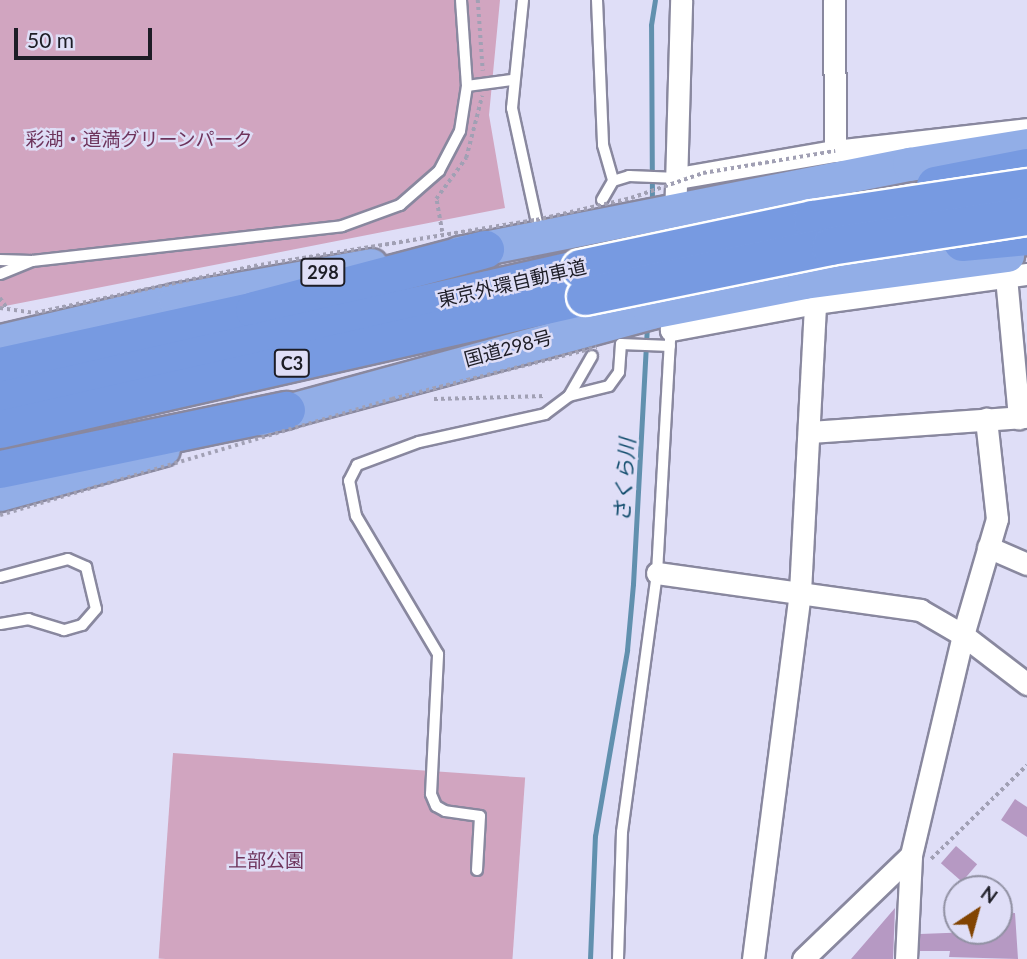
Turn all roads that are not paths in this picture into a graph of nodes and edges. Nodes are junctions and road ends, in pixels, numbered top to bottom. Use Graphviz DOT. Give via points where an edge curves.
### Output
graph roads {
  1 [pos="461,0"];
  2 [pos="523,0"];
  3 [pos="597,0"];
  4 [pos="681,0"];
  5 [pos="834,0"];
  6 [pos="512,80"];
  7 [pos="467,86"];
  8 [pos="1027,129"];
  9 [pos="1027,145"];
  10 [pos="835,151"];
  11 [pos="1027,167"];
  12 [pos="672,177"];
  13 [pos="613,181"];
  14 [pos="1027,187"];
  15 [pos="602,200"];
  16 [pos="663,216"];
  17 [pos="1027,216"];
  18 [pos="812,219"];
  19 [pos="538,229"];
  20 [pos="1027,236"];
  21 [pos="485,250"];
  22 [pos="0,260"];
  23 [pos="32,261"];
  24 [pos="753,261"];
  25 [pos="1020,268"];
  26 [pos="0,274"];
  27 [pos="815,303"];
  28 [pos="0,326"];
  29 [pos="654,326"];
  30 [pos="43,330"];
  31 [pos="0,341"];
  32 [pos="595,351"];
  33 [pos="0,366"];
  34 [pos="569,396"];
  35 [pos="0,400"];
  36 [pos="286,410"];
  37 [pos="1023,417"];
  38 [pos="986,419"];
  39 [pos="0,429"];
  40 [pos="810,432"];
  41 [pos="0,469"];
  42 [pos="0,494"];
  43 [pos="988,547"];
  44 [pos="1027,564"];
  45 [pos="657,573"];
  46 [pos="0,577"];
  47 [pos="800,592"];
  48 [pos="0,624"];
  49 [pos="963,635"];
  50 [pos="1027,684"];
  51 [pos="911,855"];
  52 [pos="477,870"];
  53 [pos="618,959"];
  54 [pos="753,959"];
  55 [pos="803,959"];
  56 [pos="906,959"];
  1 -- 7 [label="lane"];
  2 -- 6 [label="lane"];
  3 -- 13 [label="lane" via="603,145"];
  4 -- 12 [label="street"];
  5 -- 10 [label="street"];
  6 -- 7 [label="lane"];
  6 -- 19 [label="lane" via="521,158"];
  7 -- 23 [label="lane" via="460,131 446,162 413,196 368,220"];
  8 -- 10 [label="street"];
  9 -- 16 [label="highway, 298" via="909,164"];
  10 -- 12 [label="street"];
  11 -- 18 [label="highway, bridge" via="892,195"];
  12 -- 13 [label="lane" via="629,176"];
  12 -- 16 [label="street"];
  13 -- 15 [label="lane"];
  14 -- 18 [label="highway, 東京外環自動車道 / C3, bridge"];
  16 -- 19 [label="highway, 298"];
  16 -- 29 [label="street"];
  17 -- 24 [label="highway, 東京外環自動車道 / C3, bridge"];
  18 -- 35 [label="highway, 東京外環自動車道 / C3, bridge"];
  19 -- 21 [label="highway, 298"];
  20 -- 24 [label="highway, bridge"];
  21 -- 30 [label="highway, 298" via="281,280"];
  21 -- 33 [label="highway" via="254,310"];
  22 -- 23 [label="lane"];
  23 -- 26 [label="lane"];
  24 -- 39 [label="highway, 東京外環自動車道 / C3, bridge"];
  25 -- 27 [label="street"];
  25 -- 29 [label="highway, 国道298号" via="804,282"];
  25 -- 37 [label="street"];
  27 -- 29 [label="street"];
  27 -- 40 [label="street"];
  28 -- 30 [label="lane"];
  29 -- 34 [label="lane" via="621,344 616,380"];
  29 -- 36 [label="highway, 国道298号"];
  29 -- 45 [label="lane"];
  30 -- 31 [label="highway, 298"];
  32 -- 34 [label="lane"];
  34 -- 52 [label="lane" via="545,414 419,442 358,465 349,481 356,516 441,663 432,794 436,806 445,811 480,816"];
  36 -- 41 [label="highway"];
  36 -- 42 [label="highway, 国道298号" via="114,465"];
  37 -- 38 [label="street"];
  38 -- 40 [label="street"];
  38 -- 43 [label="street" via="997,519"];
  40 -- 47 [label="street"];
  43 -- 44 [label="street"];
  43 -- 49 [label="street"];
  45 -- 47 [label="street"];
  45 -- 53 [label="lane" via="622,832"];
  46 -- 48 [label="lane" via="68,559 86,567 96,608 82,625 64,630 29,619"];
  47 -- 49 [label="street" via="920,610"];
  47 -- 54 [label="street"];
  49 -- 50 [label="street"];
  49 -- 51 [label="street"];
  51 -- 55 [label="street"];
  51 -- 56 [label="street"];
}
